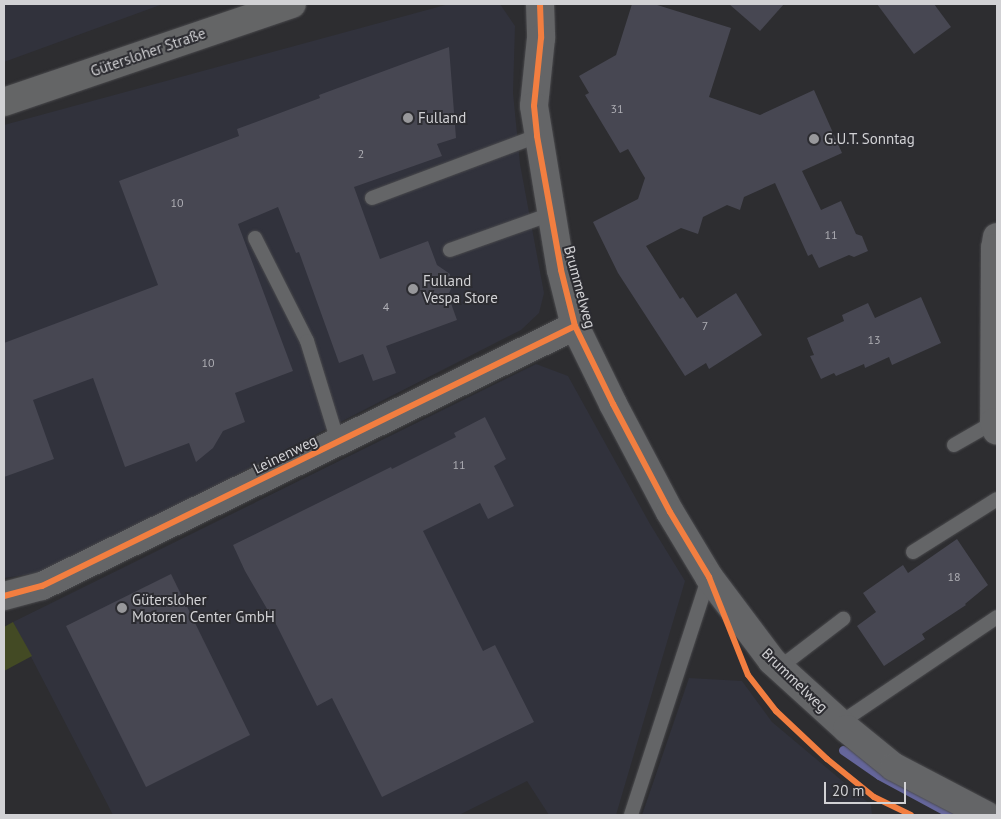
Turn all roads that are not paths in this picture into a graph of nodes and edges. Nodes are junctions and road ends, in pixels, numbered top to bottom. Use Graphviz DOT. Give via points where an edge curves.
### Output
graph roads {
  1 [pos="292,4"];
  2 [pos="540,4"];
  3 [pos="4,102"];
  4 [pos="537,136"];
  5 [pos="372,198"];
  6 [pos="551,214"];
  7 [pos="997,237"];
  8 [pos="255,238"];
  9 [pos="450,250"];
  10 [pos="575,326"];
  11 [pos="996,427"];
  12 [pos="338,442"];
  13 [pos="954,445"];
  14 [pos="997,500"];
  15 [pos="913,552"];
  16 [pos="708,577"];
  17 [pos="4,596"];
  18 [pos="997,617"];
  19 [pos="843,619"];
  20 [pos="779,668"];
  21 [pos="840,723"];
  22 [pos="631,815"];
  23 [pos="986,815"];
  1 -- 3 [label="main road, Gütersloher Straße"];
  2 -- 4 [label="street, Brummelweg" via="541,38 534,106"];
  4 -- 5 [label="lane"];
  4 -- 6 [label="street, Brummelweg"];
  6 -- 9 [label="lane"];
  6 -- 10 [label="street, Brummelweg"];
  7 -- 11 [label="street"];
  8 -- 12 [label="lane" via="306,341"];
  10 -- 12 [label="street, Leinenweg"];
  10 -- 16 [label="street, Brummelweg" via="612,404"];
  11 -- 13 [label="lane"];
  12 -- 17 [label="street, Leinenweg" via="42,586"];
  14 -- 15 [label="lane"];
  16 -- 20 [label="street, Brummelweg"];
  16 -- 22 [label="lane"];
  18 -- 21 [label="lane"];
  19 -- 20 [label="lane"];
  20 -- 21 [label="street, Brummelweg"];
  21 -- 23 [label="street, Brummelweg" via="894,767"];
}
